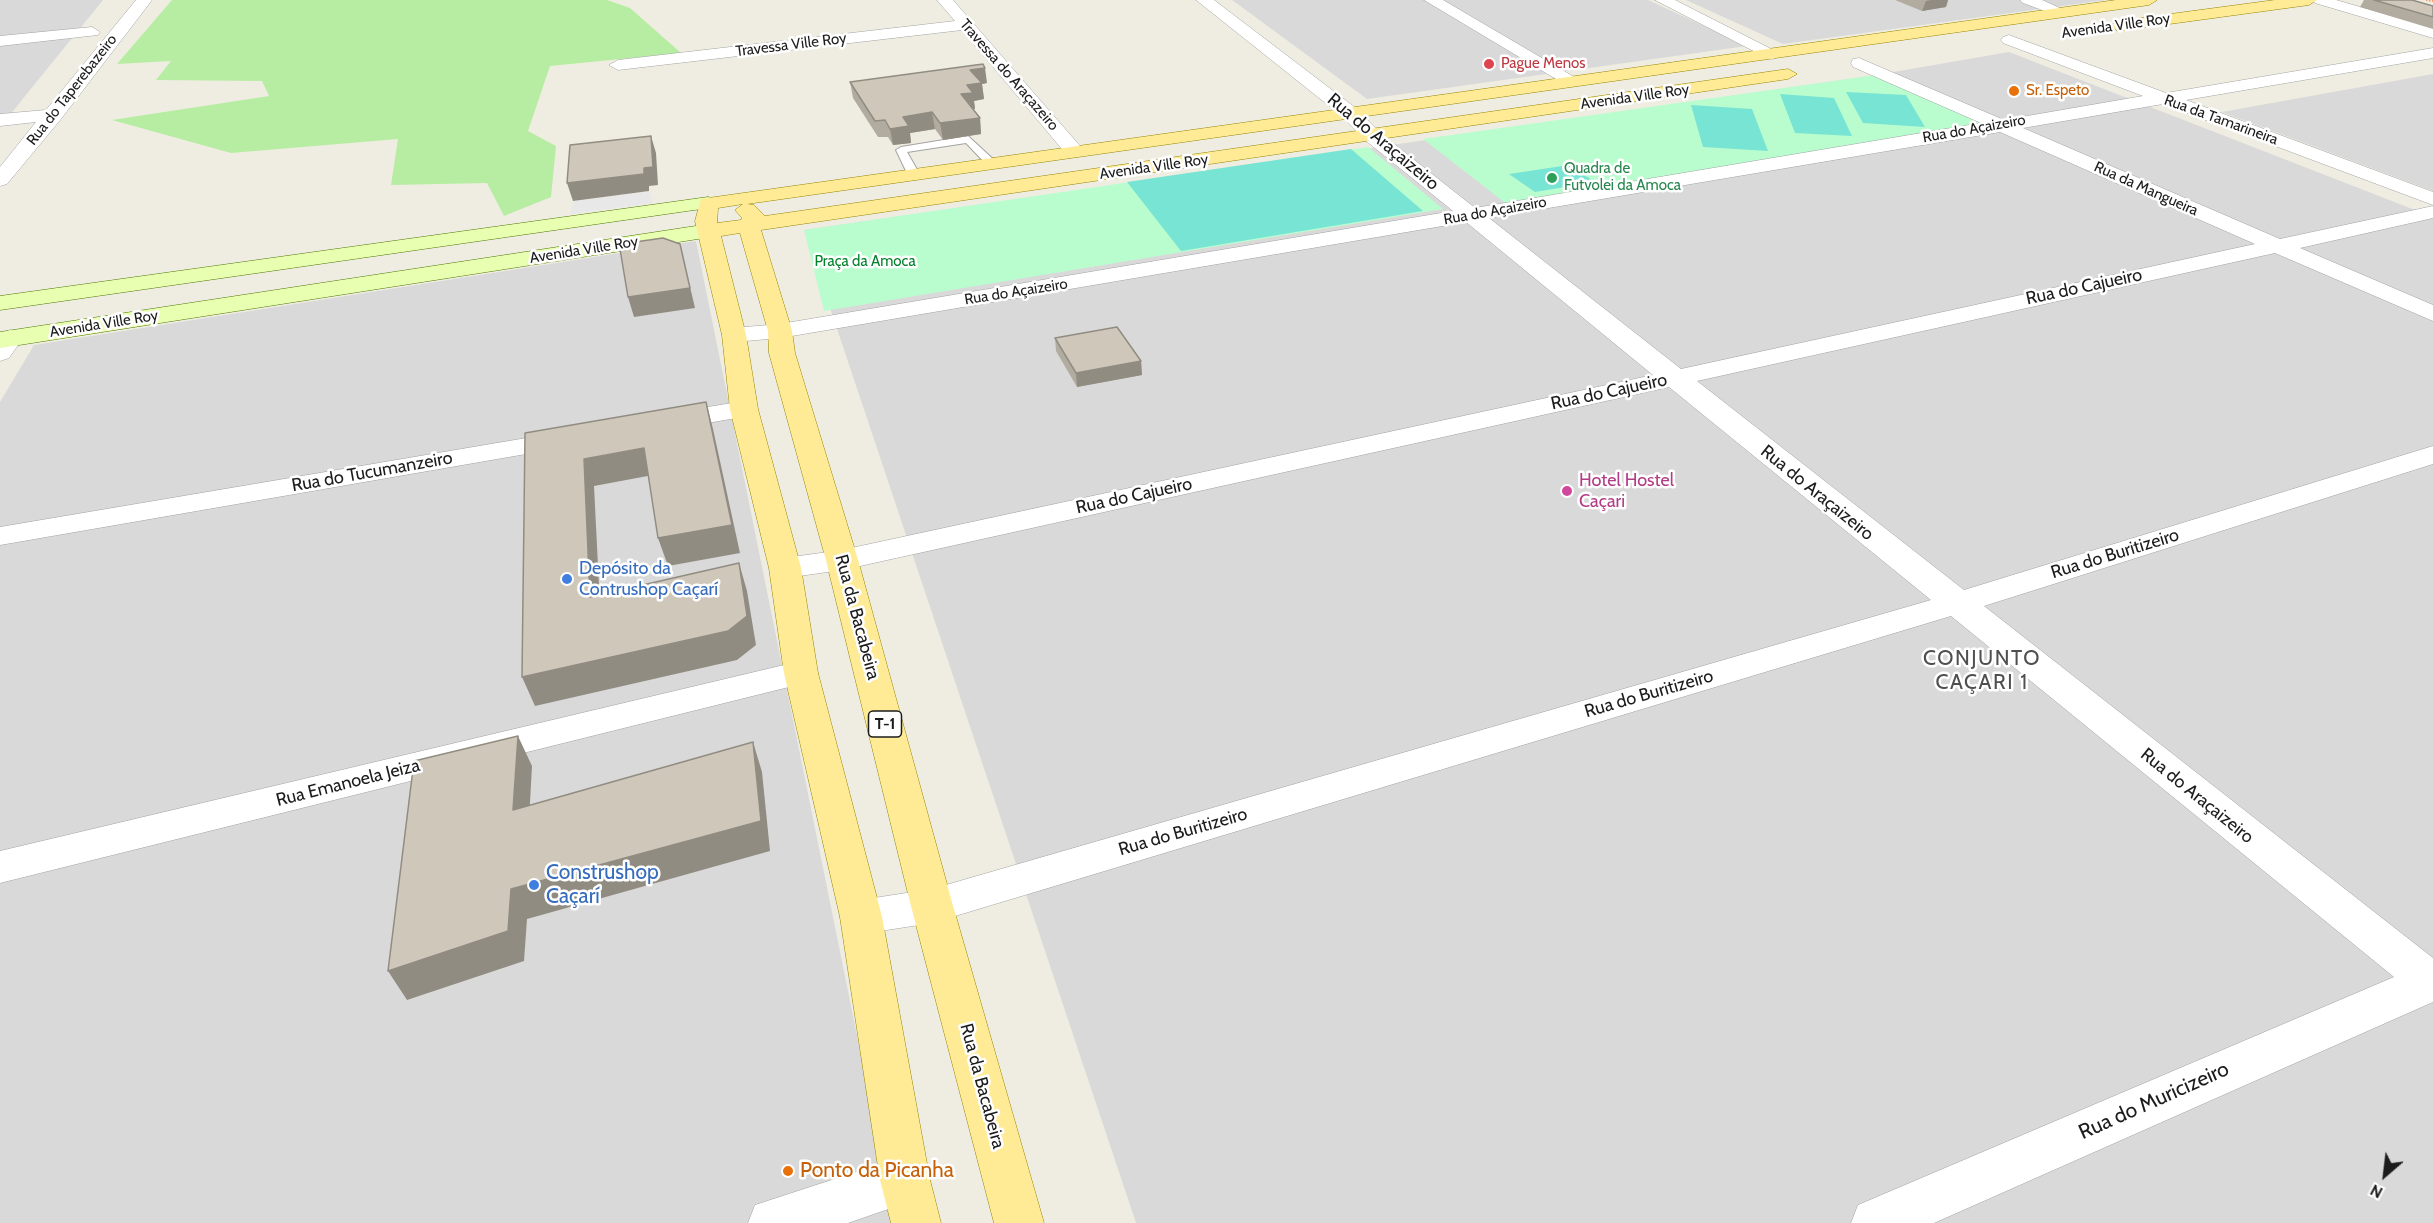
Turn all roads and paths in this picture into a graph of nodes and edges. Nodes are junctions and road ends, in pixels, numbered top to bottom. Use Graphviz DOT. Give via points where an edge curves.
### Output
graph roads {
  1 [pos="144,0"];
  2 [pos="945,0"];
  3 [pos="1204,0"];
  4 [pos="1432,0"];
  5 [pos="1664,0"];
  6 [pos="2028,0"];
  7 [pos="2149,0"];
  8 [pos="2309,0"];
  9 [pos="2320,0"];
  10 [pos="2426,0"];
  11 [pos="2433,1"];
  12 [pos="2061,12"];
  13 [pos="106,16"];
  14 [pos="964,25"];
  15 [pos="2103,27"];
  16 [pos="92,32"];
  17 [pos="2433,33"];
  18 [pos="2044,35"];
  19 [pos="2009,40"];
  20 [pos="0,41"];
  21 [pos="1986,44"];
  22 [pos="78,49"];
  23 [pos="2433,53"];
  24 [pos="1773,54"];
  25 [pos="1894,57"];
  26 [pos="1859,63"];
  27 [pos="618,65"];
  28 [pos="1837,66"];
  29 [pos="2433,69"];
  30 [pos="1804,71"];
  31 [pos="1572,81"];
  32 [pos="2162,98"];
  33 [pos="38,100"];
  34 [pos="2194,110"];
  35 [pos="1350,112"];
  36 [pos="54,115"];
  37 [pos="24,118"];
  38 [pos="0,120"];
  39 [pos="1999,124"];
  40 [pos="1372,136"];
  41 [pos="2030,138"];
  42 [pos="6,140"];
  43 [pos="1073,150"];
  44 [pos="990,162"];
  45 [pos="913,173"];
  46 [pos="0,180"];
  47 [pos="2433,199"];
  48 [pos="2433,212"];
  49 [pos="723,215"];
  50 [pos="1481,224"];
  51 [pos="2275,246"];
  52 [pos="1224,277"];
  53 [pos="0,303"];
  54 [pos="2433,314"];
  55 [pos="3,344"];
  56 [pos="789,344"];
  57 [pos="736,346"];
  58 [pos="1673,378"];
  59 [pos="744,409"];
  60 [pos="638,427"];
  61 [pos="590,435"];
  62 [pos="2433,455"];
  63 [pos="0,536"];
  64 [pos="842,560"];
  65 [pos="785,568"];
  66 [pos="1956,604"];
  67 [pos="801,673"];
  68 [pos="0,867"];
  69 [pos="932,906"];
  70 [pos="861,917"];
  71 [pos="2432,981"];
  72 [pos="911,1201"];
  73 [pos="773,1223"];
  74 [pos="1020,1223"];
  75 [pos="1876,1223"];
  1 -- 36 [label="street, Rua do Taperebazeiro"];
  2 -- 14 [label="street, Travessa do Araçazeiro"];
  3 -- 35 [label="street, Rua do Araçaizeiro"];
  4 -- 31 [label="street"];
  5 -- 24 [label="street"];
  6 -- 12 [label="street"];
  7 -- 12 [label="main road, Avenida Ville Roy"];
  8 -- 15 [label="main road, Avenida Ville Roy"];
  9 -- 17 [label="street"];
  10 -- 11 [label="path"];
  12 -- 24 [label="main road, Avenida Ville Roy"];
  13 -- 16 [label="street, Rua do Taperebazeiro"];
  14 -- 27 [label="street, Travessa Ville Roy"];
  14 -- 43 [label="street, Travessa do Araçazeiro"];
  16 -- 20 [label="street"];
  16 -- 22 [label="street, Rua do Taperebazeiro"];
  18 -- 19 [label="main road, Avenida Ville Roy"];
  19 -- 21 [label="main road, Avenida Ville Roy"];
  19 -- 32 [label="street, Rua da Tamarineira"];
  23 -- 32 [label="street, Rua do Açaizeiro"];
  24 -- 31 [label="main road, Avenida Ville Roy"];
  25 -- 26 [label="main road"];
  26 -- 28 [label="main road"];
  26 -- 39 [label="street, Rua da Mangueira"];
  29 -- 34 [label="street, Rua do Açaizeiro"];
  30 -- 40 [label="main road, Avenida Ville Roy"];
  31 -- 35 [label="main road, Avenida Ville Roy"];
  32 -- 34 [label="street, Rua da Tamarineira"];
  32 -- 39 [label="street, Rua do Açaizeiro"];
  33 -- 37 [label="street, Rua do Taperebazeiro"];
  34 -- 41 [label="street, Rua do Açaizeiro"];
  34 -- 47 [label="street, Rua da Tamarineira"];
  35 -- 40 [label="street, Rua do Araçaizeiro"];
  35 -- 43 [label="main road, Avenida Ville Roy"];
  36 -- 37 [label="street"];
  36 -- 46 [label="street, Rua do Taperebazeiro"];
  37 -- 38 [label="street"];
  37 -- 42 [label="street, Rua do Taperebazeiro"];
  39 -- 41 [label="street, Rua da Mangueira"];
  39 -- 50 [label="street, Rua do Açaizeiro"];
  40 -- 49 [label="main road, Avenida Ville Roy"];
  40 -- 50 [label="street, Rua do Araçaizeiro"];
  41 -- 50 [label="street, Rua do Açaizeiro"];
  41 -- 51 [label="street, Rua da Mangueira"];
  43 -- 44 [label="main road, Avenida Ville Roy"];
  44 -- 45 [label="main road, Avenida Ville Roy"];
  44 -- 45 [label="lane" via="968,140 900,150"];
  45 -- 49 [label="main road, Avenida Ville Roy"];
  48 -- 51 [label="street, Rua do Cajueiro"];
  49 -- 53 [label="main road, Avenida Ville Roy"];
  49 -- 55 [label="main road, Avenida Ville Roy"];
  49 -- 56 [label="main road, Rua da Bacabeira / T-1"];
  49 -- 57 [label="main road"];
  50 -- 52 [label="street, Rua do Açaizeiro"];
  50 -- 56 [label="street, Rua do Açaizeiro"];
  50 -- 58 [label="street, Rua do Araçaizeiro"];
  51 -- 54 [label="street, Rua da Mangueira"];
  51 -- 58 [label="street, Rua do Cajueiro"];
  56 -- 57 [label="street, Rua do Açaizeiro"];
  56 -- 64 [label="main road, Rua da Bacabeira / T-1"];
  57 -- 59 [label="main road"];
  58 -- 64 [label="street, Rua do Cajueiro"];
  58 -- 66 [label="street, Rua do Araçaizeiro"];
  59 -- 60 [label="street"];
  59 -- 65 [label="main road"];
  61 -- 63 [label="street, Rua do Tucumanzeiro"];
  62 -- 66 [label="street, Rua do Buritizeiro"];
  64 -- 65 [label="street, Rua do Cajueiro"];
  64 -- 69 [label="main road, Rua da Bacabeira / T-1"];
  65 -- 67 [label="main road"];
  66 -- 69 [label="street, Rua do Buritizeiro"];
  66 -- 71 [label="street, Rua do Araçaizeiro"];
  67 -- 68 [label="street, Rua Emanoela Jeiza"];
  67 -- 70 [label="main road"];
  69 -- 70 [label="street, Rua do Buritizeiro"];
  69 -- 74 [label="main road, Rua da Bacabeira / T-1"];
  70 -- 72 [label="main road"];
  71 -- 75 [label="street, Rua do Muricizeiro"];
  72 -- 73 [label="street"];
}
